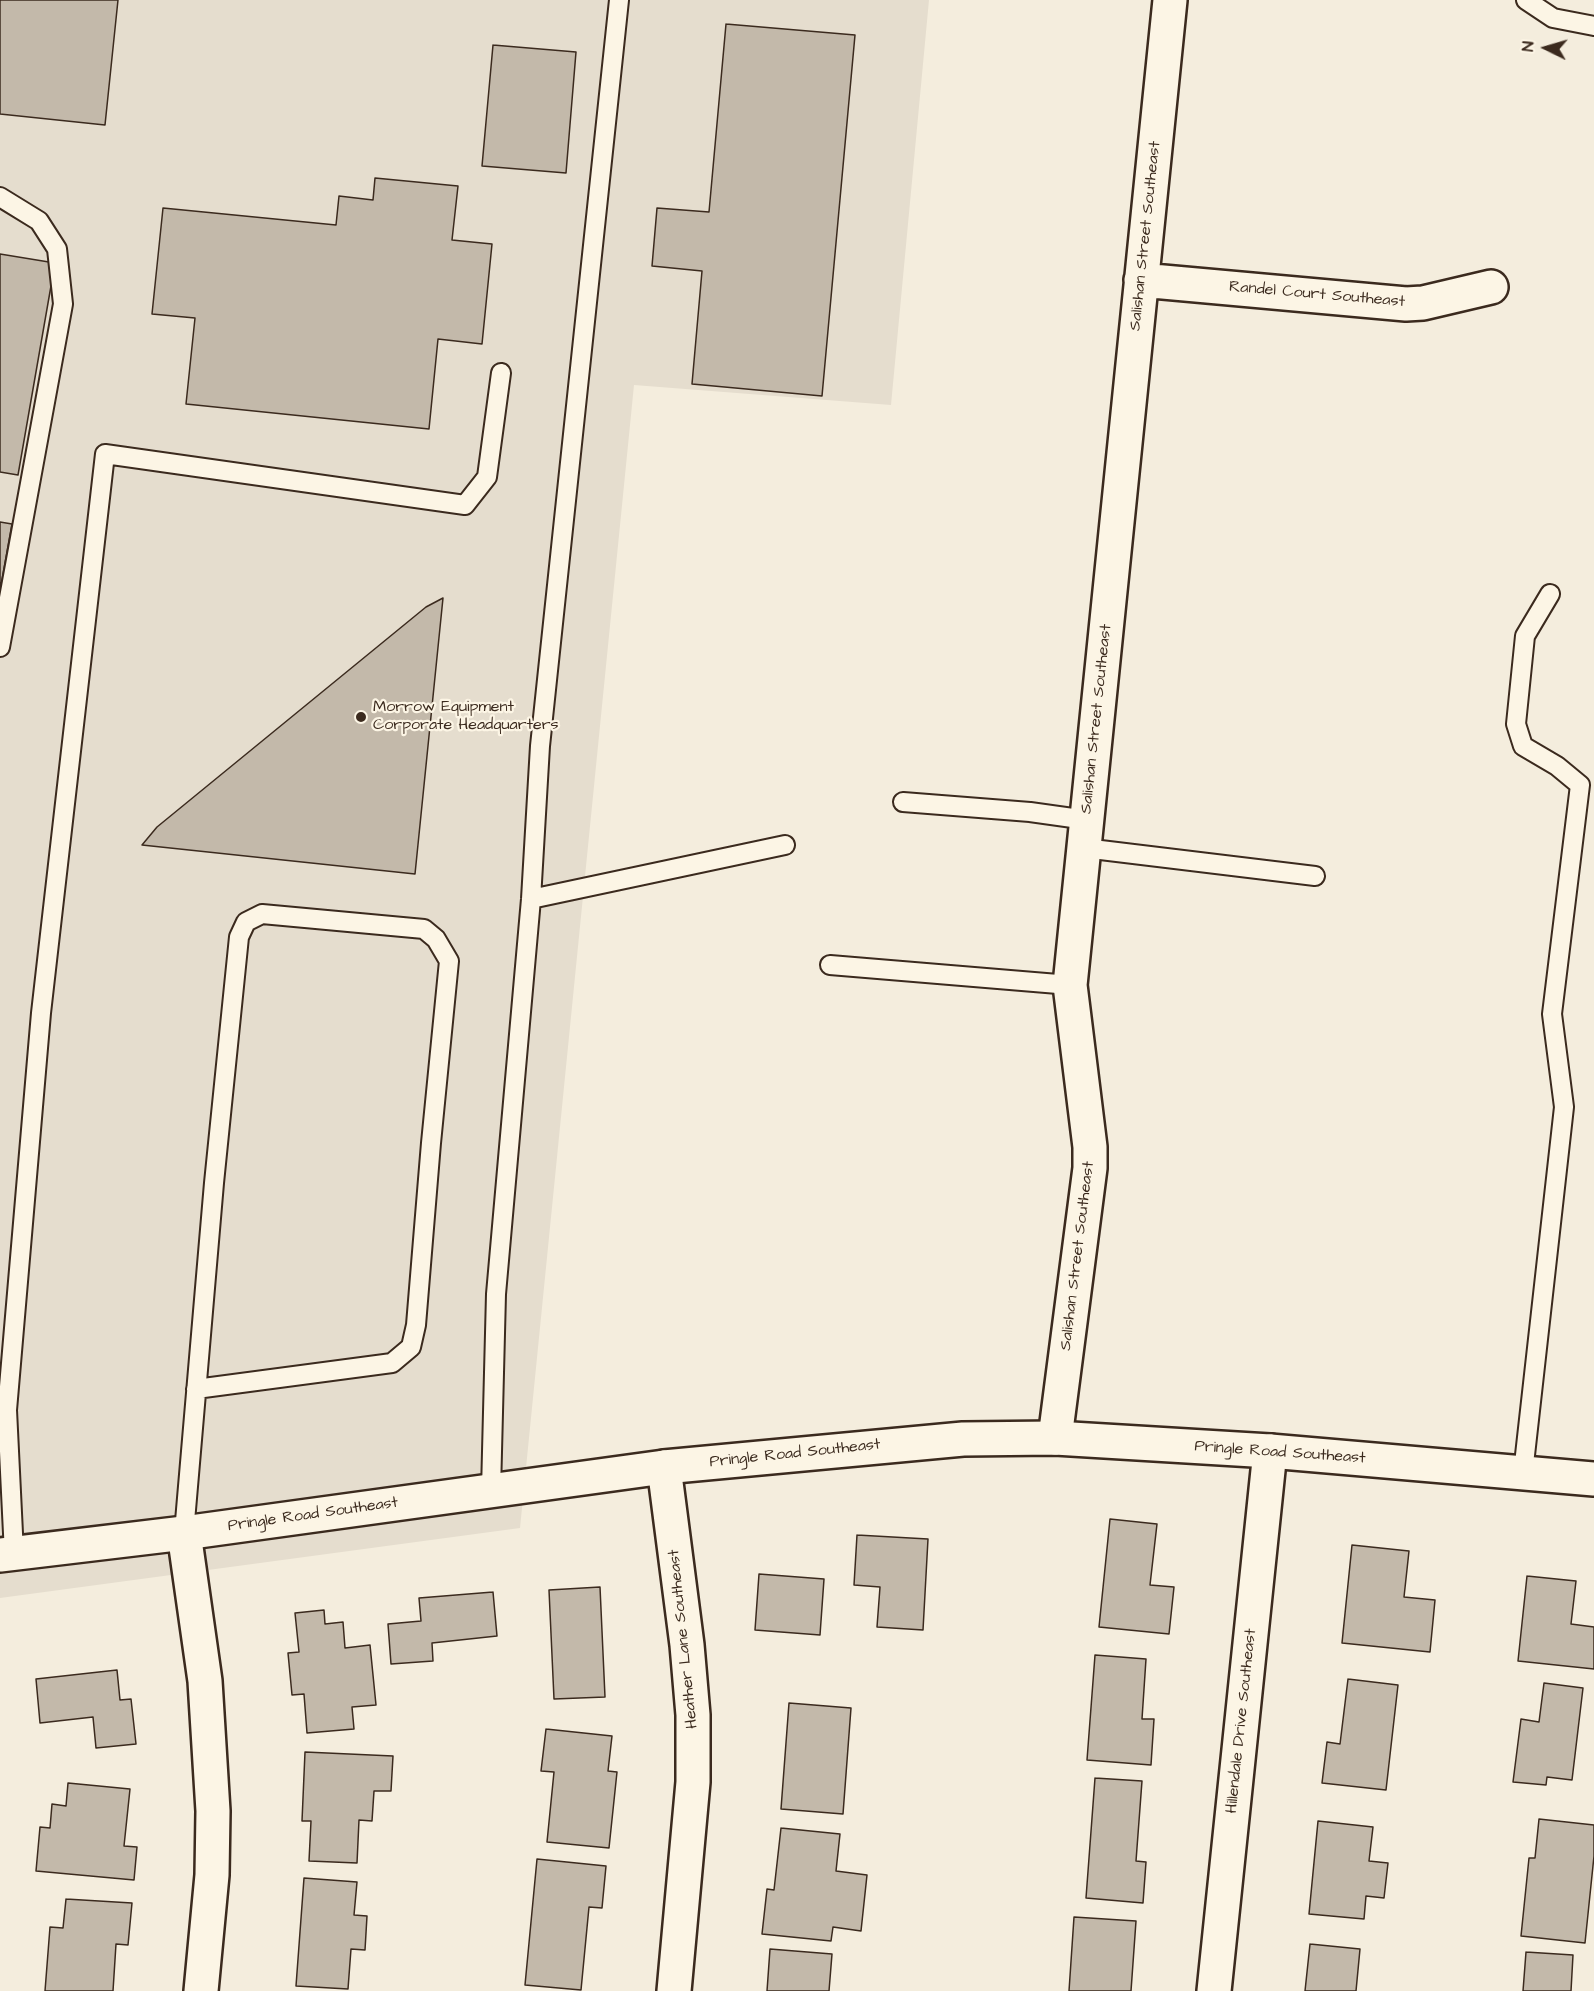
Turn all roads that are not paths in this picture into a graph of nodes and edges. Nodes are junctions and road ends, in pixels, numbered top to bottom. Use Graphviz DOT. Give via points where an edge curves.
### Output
graph roads {
  1 [pos="619,0"];
  2 [pos="1170,0"];
  3 [pos="1526,0"];
  4 [pos="1594,26"];
  5 [pos="0,197"];
  6 [pos="1141,280"];
  7 [pos="1491,287"];
  8 [pos="501,373"];
  9 [pos="1550,594"];
  10 [pos="0,646"];
  11 [pos="903,802"];
  12 [pos="1085,834"];
  13 [pos="785,845"];
  14 [pos="1316,876"];
  15 [pos="531,899"];
  16 [pos="830,965"];
  17 [pos="1071,985"];
  18 [pos="196,1389"];
  19 [pos="1055,1437"];
  20 [pos="1270,1451"];
  21 [pos="664,1467"];
  22 [pos="1523,1473"];
  23 [pos="1594,1479"];
  24 [pos="491,1491"];
  25 [pos="184,1533"];
  26 [pos="7,1555"];
  27 [pos="201,1991"];
  28 [pos="674,1991"];
  29 [pos="1214,1991"];
  1 -- 15 [label="lane" via="540,746"];
  2 -- 6 [label="street, Salishan Street Southeast"];
  3 -- 4 [label="lane" via="1553,18"];
  5 -- 10 [label="lane" via="39,221 57,249 63,304"];
  6 -- 7 [label="street, Randel Court Southeast" via="1406,304"];
  6 -- 12 [label="street, Salishan Street Southeast"];
  8 -- 26 [label="lane" via="487,477 465,505 105,454 41,1013 8,1399"];
  9 -- 22 [label="lane" via="1525,636 1516,724 1523,746 1580,785 1552,1014 1564,1107"];
  11 -- 12 [label="lane" via="1030,812"];
  12 -- 14 [label="lane"];
  12 -- 17 [label="street, Salishan Street Southeast"];
  13 -- 15 [label="lane"];
  15 -- 24 [label="lane" via="496,1294"];
  16 -- 17 [label="lane"];
  17 -- 19 [label="street, Salishan Street Southeast" via="1090,1168"];
  18 -- 18 [label="lane" via="232,998 239,938 246,922 262,914 424,929 436,939 449,961 411,1347 392,1363"];
  18 -- 25 [label="lane"];
  19 -- 20 [label="street, Pringle Road Southeast"];
  19 -- 21 [label="street, Pringle Road Southeast" via="963,1439"];
  20 -- 22 [label="street, Pringle Road Southeast"];
  20 -- 29 [label="street, Hillendale Drive Southeast"];
  21 -- 24 [label="street, Pringle Road Southeast"];
  21 -- 28 [label="street, Heather Lane Southeast" via="693,1715 693,1782"];
  22 -- 23 [label="street, Pringle Road Southeast"];
  24 -- 25 [label="street, Pringle Road Southeast"];
  25 -- 26 [label="street, Pringle Road Southeast"];
  25 -- 27 [label="street" via="205,1681 213,1811 212,1875"];
}
